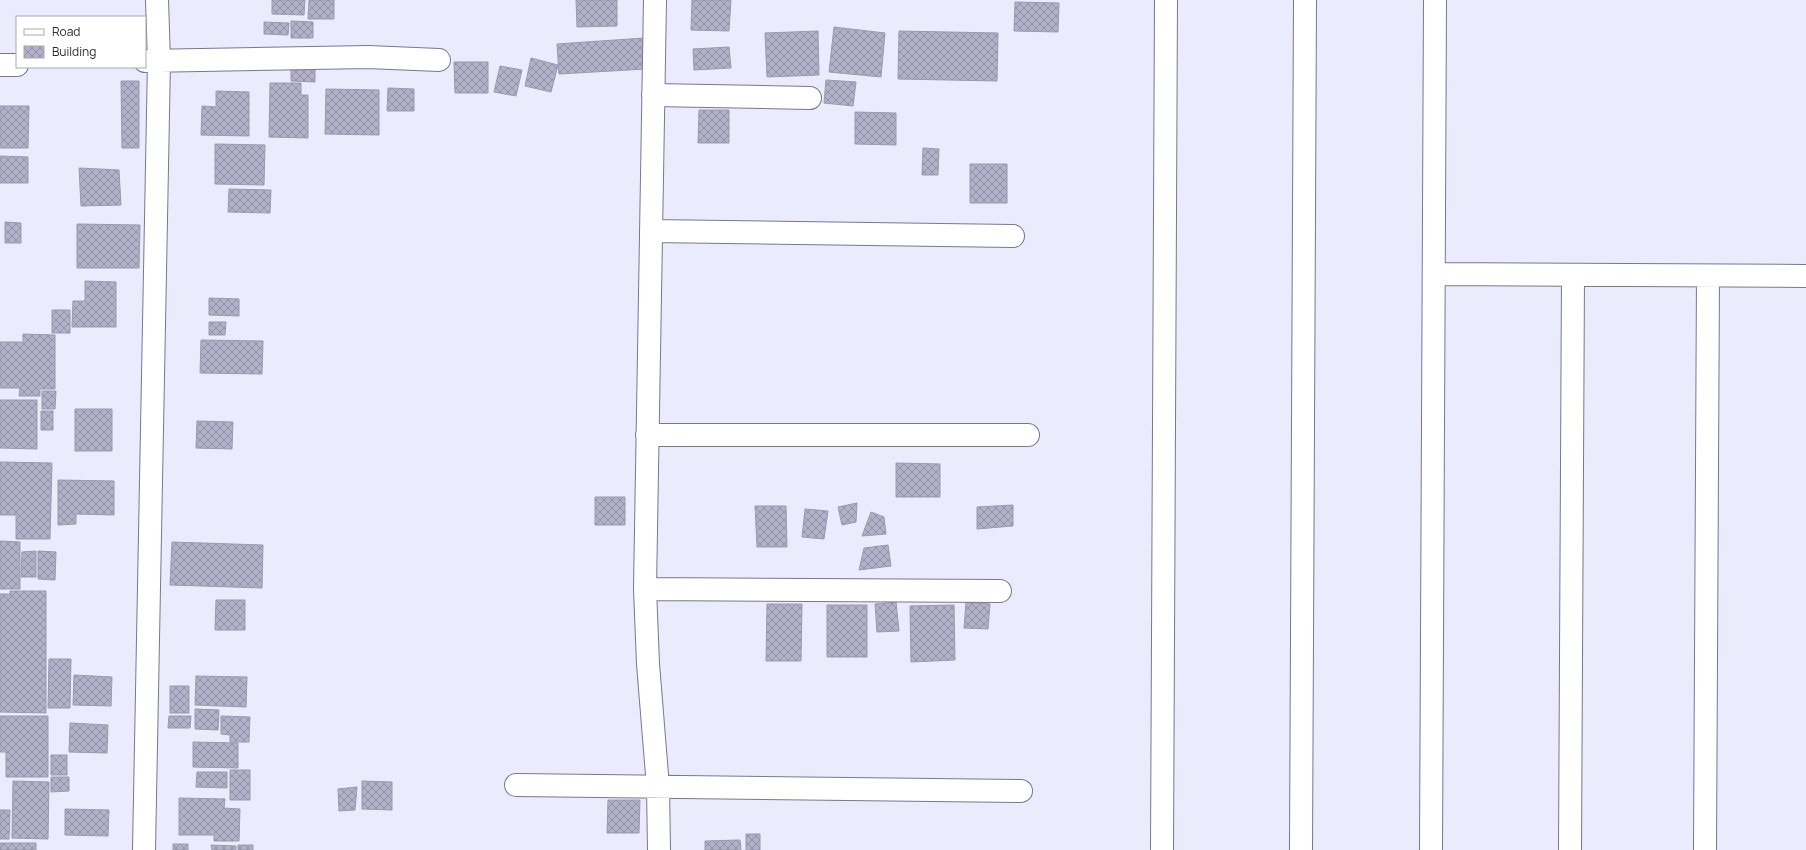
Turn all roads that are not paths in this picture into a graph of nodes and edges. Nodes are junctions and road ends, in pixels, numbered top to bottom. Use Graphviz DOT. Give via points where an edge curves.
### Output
graph roads {
  1 [pos="157,0"];
  2 [pos="655,0"];
  3 [pos="1166,0"];
  4 [pos="1305,0"];
  5 [pos="1435,0"];
  6 [pos="439,60"];
  7 [pos="152,61"];
  8 [pos="0,65"];
  9 [pos="16,65"];
  10 [pos="653,95"];
  11 [pos="810,98"];
  12 [pos="651,231"];
  13 [pos="1013,236"];
  14 [pos="1434,274"];
  15 [pos="1573,275"];
  16 [pos="1708,276"];
  17 [pos="1806,276"];
  18 [pos="647,435"];
  19 [pos="1028,435"];
  20 [pos="645,590"];
  21 [pos="1000,591"];
  22 [pos="516,784"];
  23 [pos="658,786"];
  24 [pos="1020,792"];
  25 [pos="144,850"];
  26 [pos="659,850"];
  27 [pos="1162,850"];
  28 [pos="1301,850"];
  29 [pos="1431,850"];
  30 [pos="1570,850"];
  31 [pos="1705,850"];
  1 -- 7 [label="street"];
  2 -- 10 [label="street"];
  3 -- 27 [label="street"];
  4 -- 28 [label="street"];
  5 -- 14 [label="street"];
  6 -- 7 [label="street" via="368,57"];
  7 -- 25 [label="street"];
  8 -- 9 [label="street"];
  10 -- 11 [label="street"];
  10 -- 12 [label="street"];
  12 -- 13 [label="street"];
  12 -- 18 [label="street"];
  14 -- 15 [label="street"];
  14 -- 29 [label="street"];
  15 -- 16 [label="street"];
  15 -- 30 [label="street"];
  16 -- 17 [label="street"];
  16 -- 31 [label="street"];
  18 -- 19 [label="street"];
  18 -- 20 [label="street"];
  20 -- 21 [label="street"];
  20 -- 23 [label="street"];
  22 -- 23 [label="street"];
  23 -- 24 [label="street"];
  23 -- 26 [label="street"];
}
